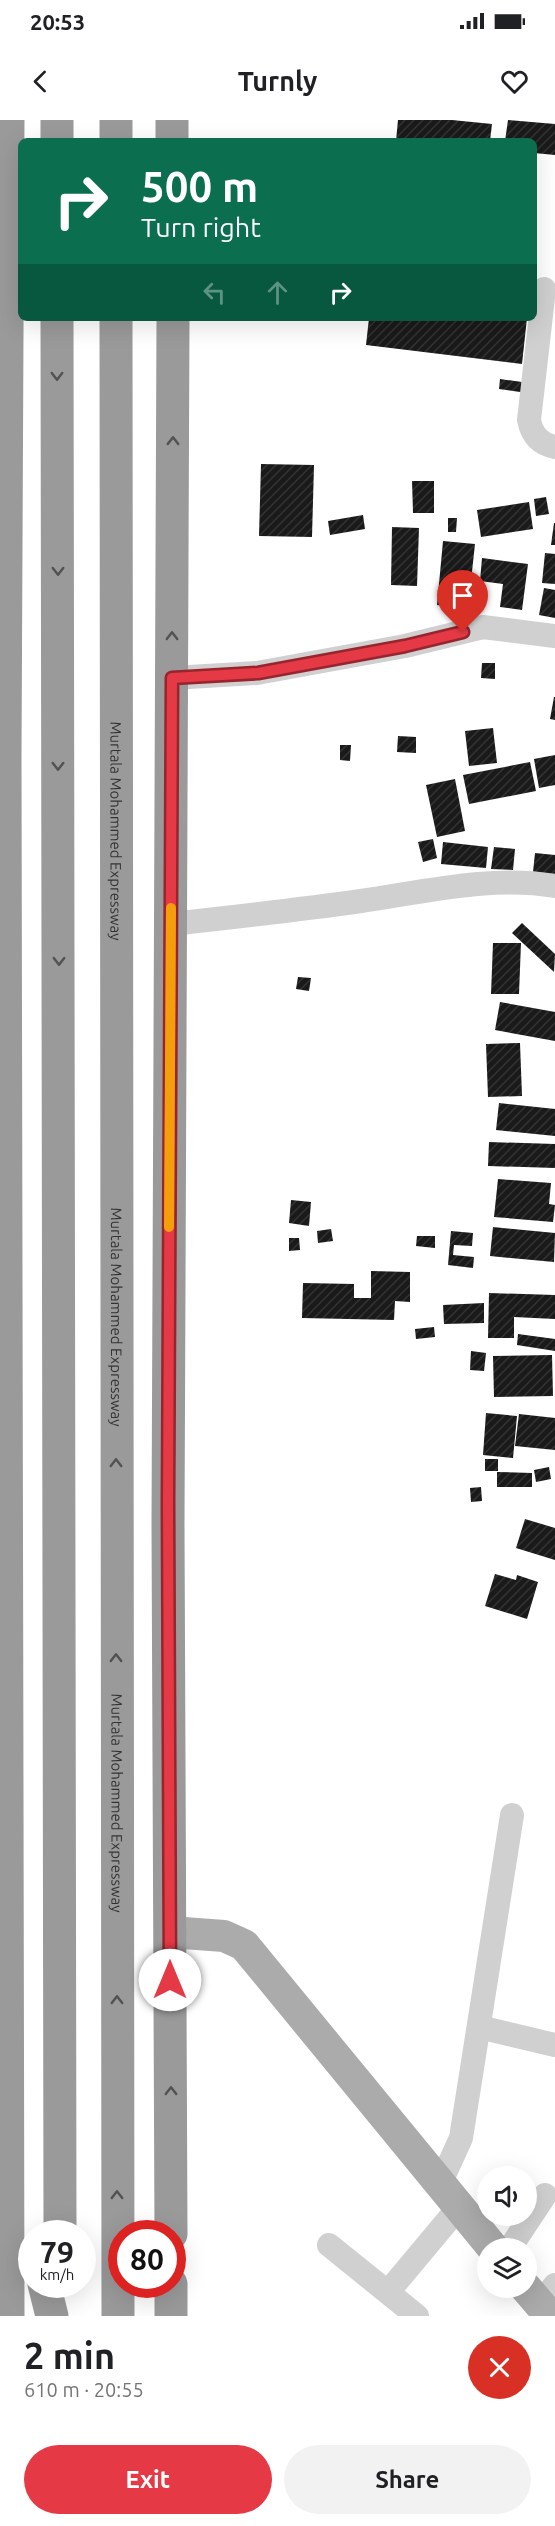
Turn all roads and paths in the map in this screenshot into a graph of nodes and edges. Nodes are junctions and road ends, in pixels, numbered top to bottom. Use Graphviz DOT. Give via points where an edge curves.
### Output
graph roads {
  1 [pos="8,120"];
  2 [pos="57,120"];
  3 [pos="116,120"];
  4 [pos="172,120"];
  5 [pos="57,138"];
  6 [pos="116,138"];
  7 [pos="172,138"];
  8 [pos="544,289"];
  9 [pos="57,321"];
  10 [pos="116,321"];
  11 [pos="173,321"];
  12 [pos="3,437"];
  13 [pos="555,447"];
  14 [pos="555,636"];
  15 [pos="172,678"];
  16 [pos="555,886"];
  17 [pos="171,924"];
  18 [pos="3,1083"];
  19 [pos="513,1815"];
  20 [pos="170,1932"];
  21 [pos="479,2027"];
  22 [pos="555,2045"];
  23 [pos="8,2096"];
  24 [pos="171,2123"];
  25 [pos="545,2195"];
  26 [pos="449,2196"];
  27 [pos="25,2220"];
  28 [pos="60,2220"];
  29 [pos="153,2220"];
  30 [pos="171,2220"];
  31 [pos="485,2238"];
  32 [pos="517,2238"];
  33 [pos="329,2245"];
  34 [pos="388,2292"];
  35 [pos="48,2298"];
  36 [pos="60,2298"];
  37 [pos="132,2298"];
  38 [pos="171,2298"];
  39 [pos="8,2316"];
  40 [pos="52,2316"];
  41 [pos="60,2316"];
  42 [pos="118,2316"];
  43 [pos="128,2316"];
  44 [pos="171,2316"];
  45 [pos="417,2316"];
  1 -- 12 [label="highway"];
  2 -- 5 [label="highway"];
  3 -- 6 [label="highway"];
  4 -- 7 [label="highway"];
  8 -- 13 [label="street" via="529,420 537,438"];
  9 -- 28 [label="highway, one-way"];
  42 -- 10 [label="highway, Murtala Mohammed Expressway, one-way"];
  15 -- 11 [label="highway, one-way"];
  12 -- 18 [label="highway"];
  14 -- 15 [label="street" via="483,627 258,673"];
  15 -- 17 [label="highway"];
  16 -- 17 [label="street" via="530,882 457,887"];
  17 -- 20 [label="highway"];
  18 -- 23 [label="highway"];
  19 -- 21 [label="street"];
  24 -- 20 [label="highway, one-way"];
  20 -- 26 [label="main road" via="224,1936 244,1945"];
  21 -- 22 [label="street"];
  21 -- 26 [label="street"];
  23 -- 27 [label="highway" via="19,2199"];
  23 -- 39 [label="highway"];
  24 -- 29 [label="highway" via="164,2178"];
  24 -- 30 [label="highway"];
  25 -- 32 [label="street"];
  26 -- 31 [label="main road"];
  26 -- 34 [label="street"];
  33 -- 34 [label="street"];
  34 -- 45 [label="street"];
  35 -- 40 [label="highway"];
  36 -- 41 [label="highway"];
  37 -- 43 [label="highway"];
  38 -- 44 [label="highway"];
}
